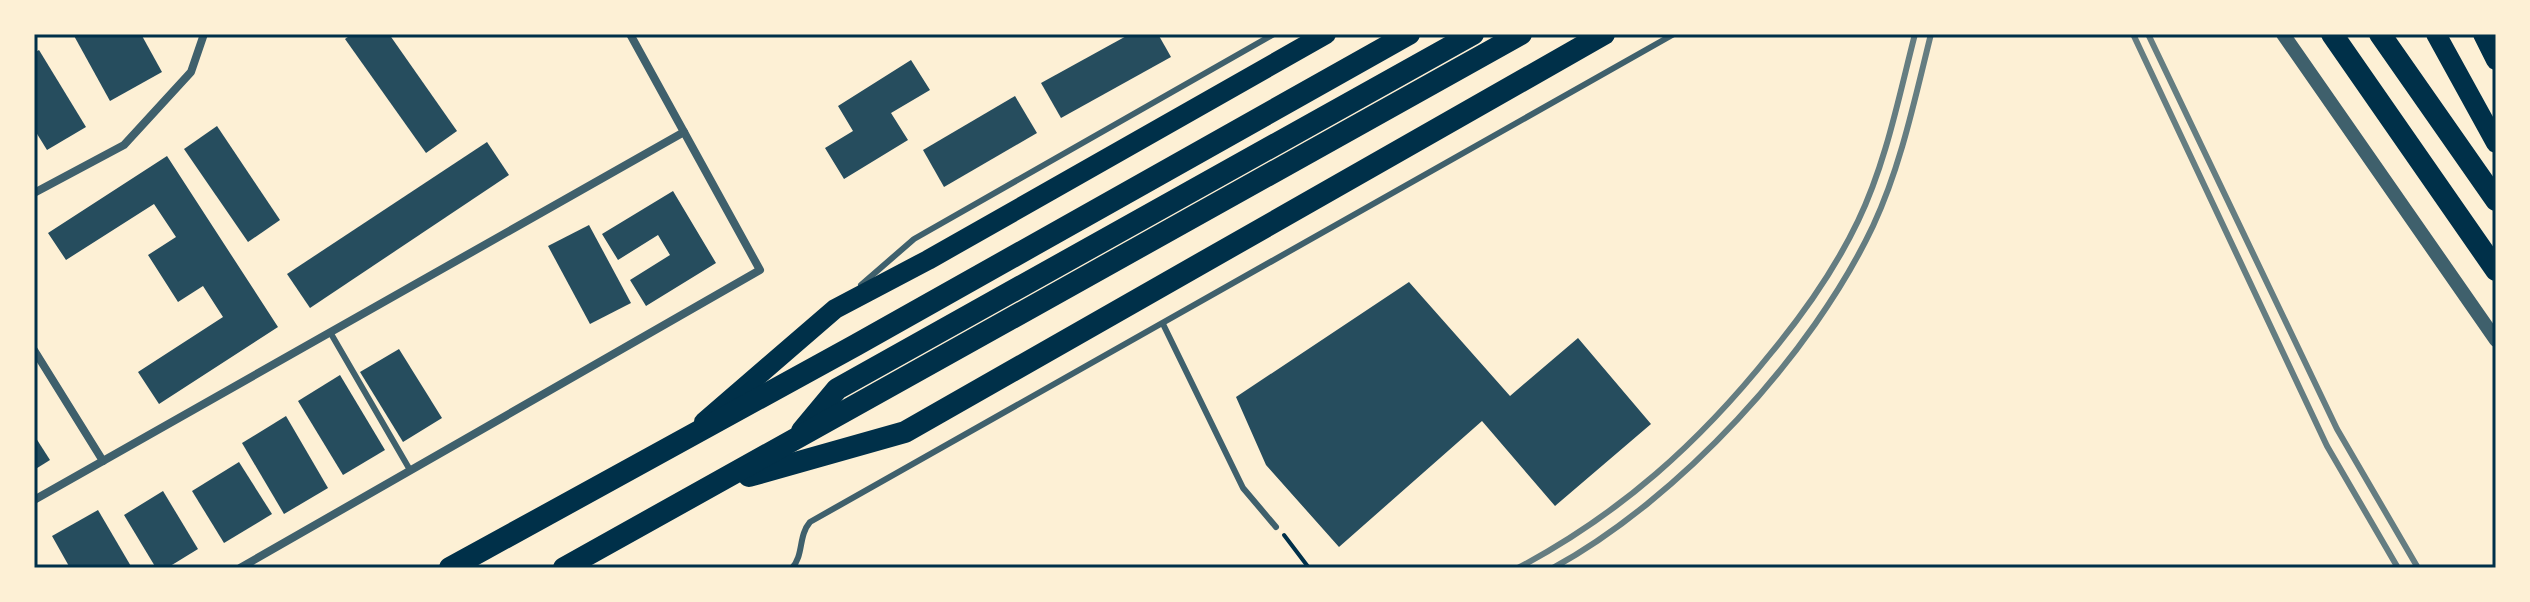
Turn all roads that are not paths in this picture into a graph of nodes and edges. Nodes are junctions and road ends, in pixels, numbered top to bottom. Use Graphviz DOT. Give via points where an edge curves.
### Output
graph roads {
  1 [pos="204,34"];
  2 [pos="630,34"];
  3 [pos="1274,34"];
  4 [pos="1326,34"];
  5 [pos="1409,34"];
  6 [pos="1473,34"];
  7 [pos="1521,34"];
  8 [pos="1604,34"];
  9 [pos="1674,34"];
  10 [pos="2283,34"];
  11 [pos="2332,34"];
  12 [pos="2380,34"];
  13 [pos="2436,34"];
  14 [pos="2483,34"];
  15 [pos="2496,60"];
  16 [pos="684,132"];
  17 [pos="2496,143"];
  18 [pos="34,193"];
  19 [pos="2496,200"];
  20 [pos="2496,270"];
  21 [pos="835,309"];
  22 [pos="1163,324"];
  23 [pos="330,332"];
  24 [pos="2496,340"];
  25 [pos="34,350"];
  26 [pos="685,439"];
  27 [pos="793,442"];
  28 [pos="103,461"];
  29 [pos="410,470"];
  30 [pos="710,488"];
  31 [pos="34,500"];
  32 [pos="1276,527"];
  33 [pos="240,568"];
  34 [pos="450,568"];
  35 [pos="564,568"];
  36 [pos="792,568"];
  1 -- 18 [label="street" via="191,72 124,145"];
  2 -- 16 [label="street"];
  3 -- 21 [label="lane" via="914,239"];
  4 -- 21 [label="main road"];
  5 -- 26 [label="highway"];
  6 -- 27 [label="highway" via="837,389"];
  7 -- 27 [label="highway"];
  8 -- 30 [label="highway" via="905,432"];
  9 -- 22 [label="lane"];
  10 -- 24 [label="street"];
  11 -- 20 [label="highway"];
  12 -- 19 [label="highway"];
  13 -- 17 [label="main road"];
  14 -- 15 [label="main road"];
  16 -- 23 [label="street"];
  16 -- 29 [label="street" via="760,270"];
  21 -- 26 [label="main road"];
  22 -- 32 [label="lane" via="1243,488"];
  22 -- 36 [label="lane" via="810,522"];
  23 -- 28 [label="street"];
  23 -- 29 [label="lane"];
  25 -- 28 [label="street"];
  26 -- 34 [label="highway"];
  27 -- 30 [label="highway"];
  28 -- 31 [label="street"];
  29 -- 33 [label="street"];
  30 -- 35 [label="highway"];
}
